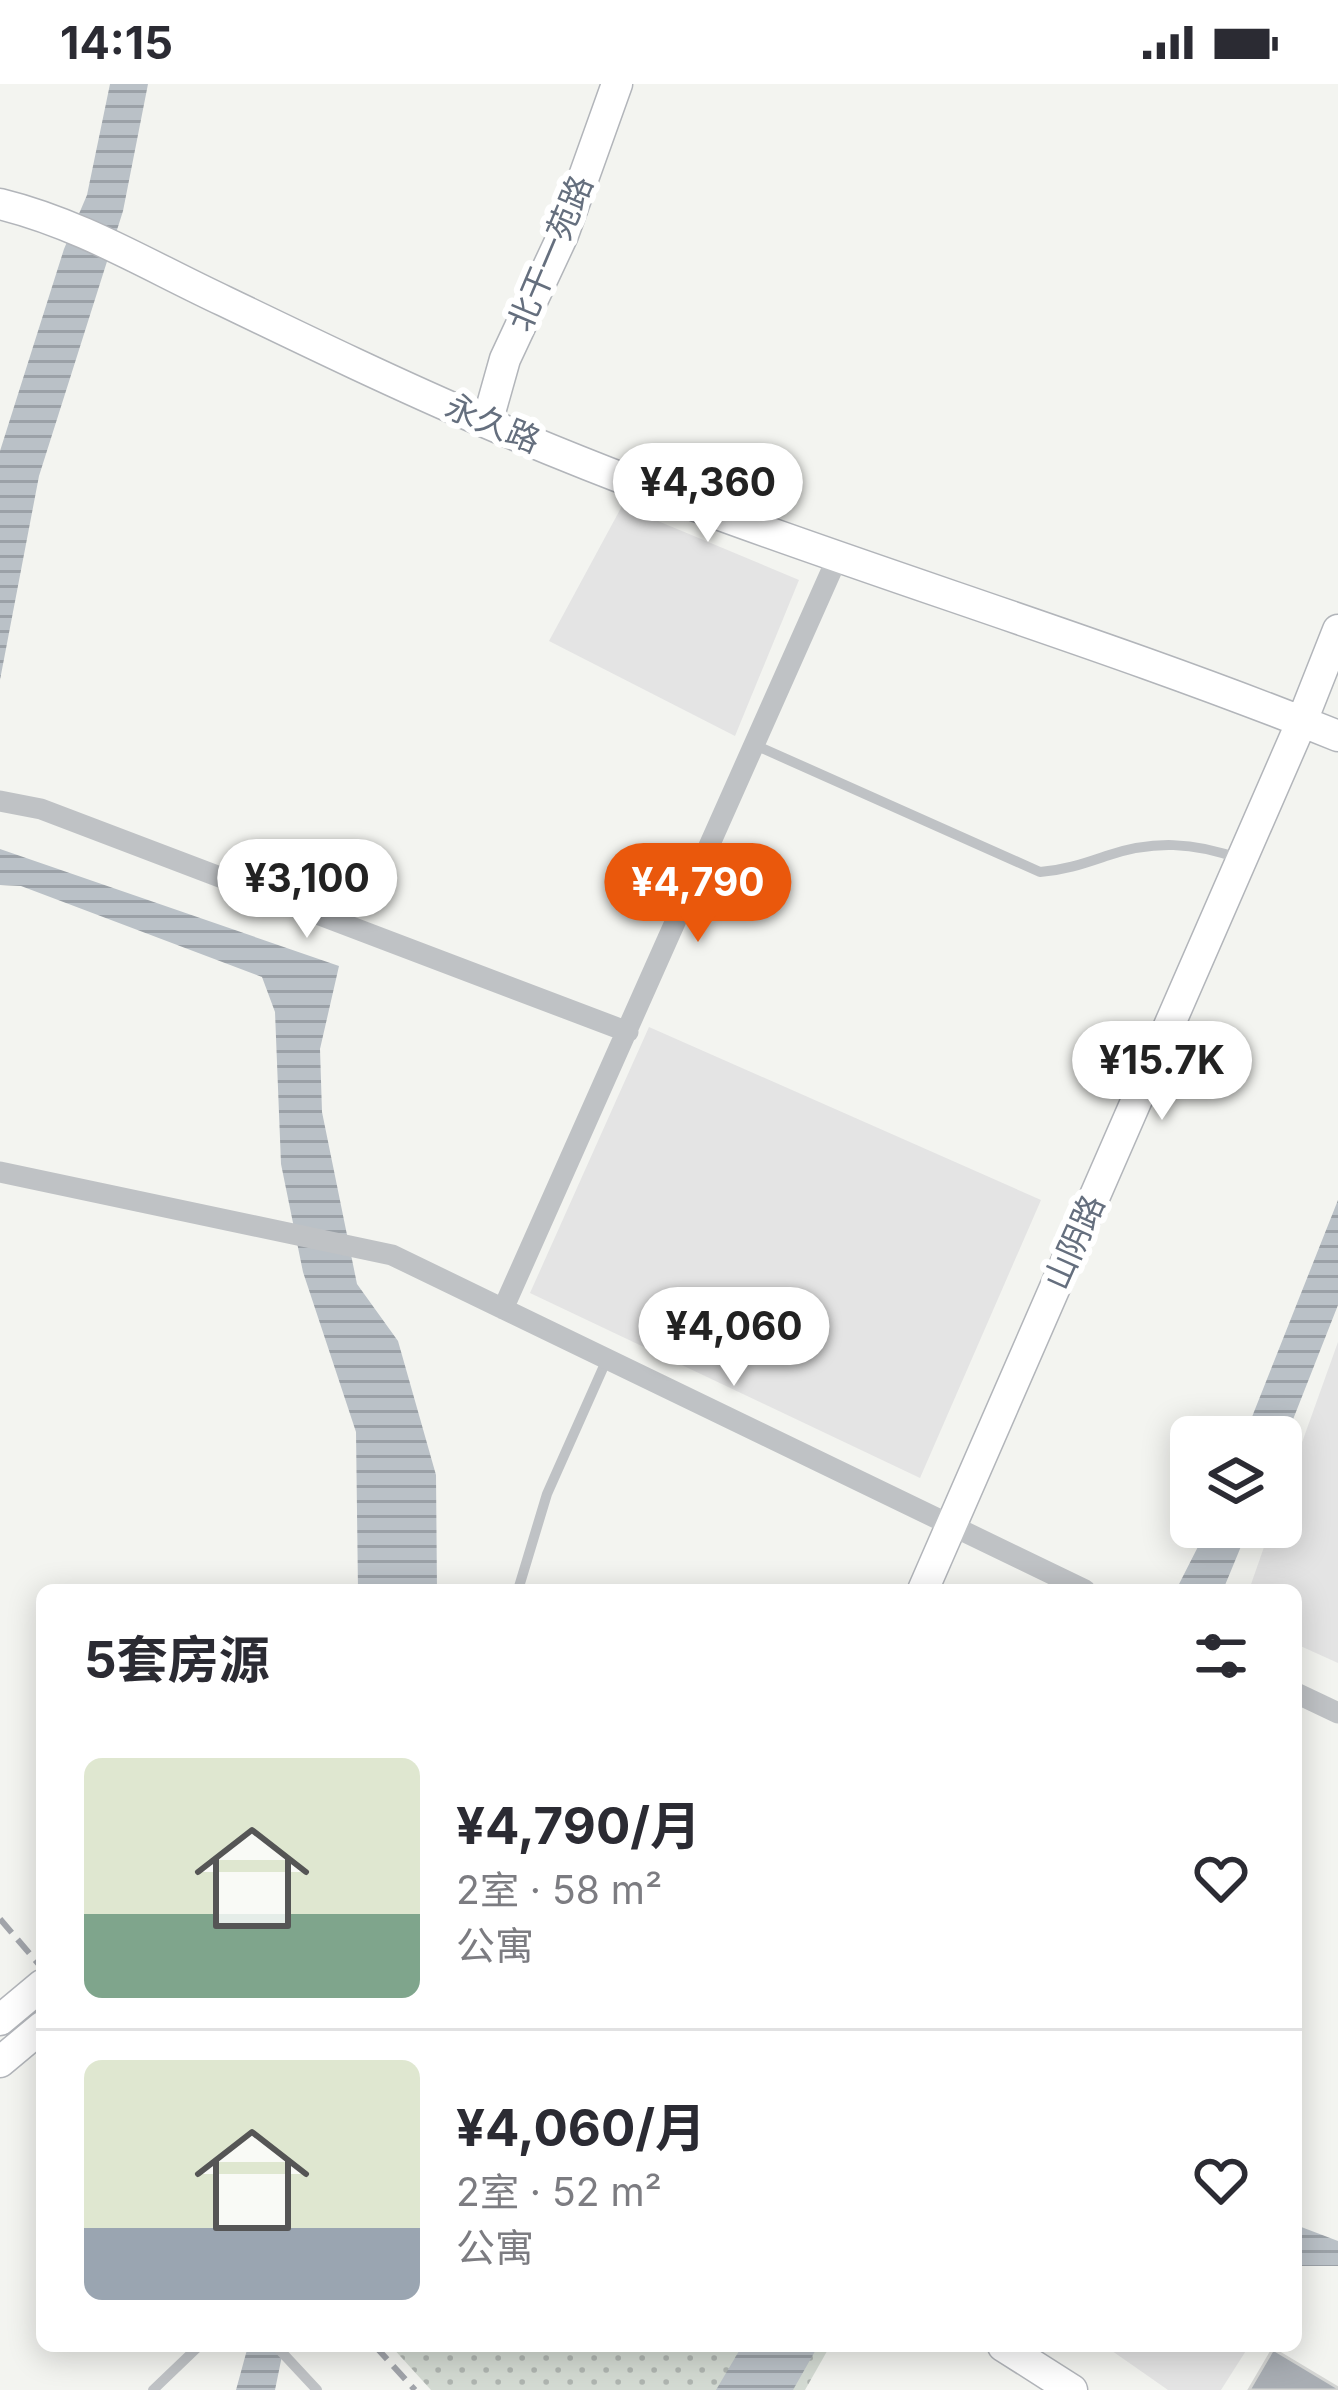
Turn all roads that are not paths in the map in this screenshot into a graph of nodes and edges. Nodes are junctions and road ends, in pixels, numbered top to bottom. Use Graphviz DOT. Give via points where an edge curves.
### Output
graph roads {
  1 [pos="617,84"];
  2 [pos="0,204"];
  3 [pos="488,423"];
  4 [pos="838,556"];
  5 [pos="1338,630"];
  6 [pos="1302,721"];
  7 [pos="1338,736"];
  8 [pos="755,745"];
  9 [pos="0,801"];
  10 [pos="1242,859"];
  11 [pos="628,1032"];
  12 [pos="0,1172"];
  13 [pos="503,1309"];
  14 [pos="607,1359"];
  15 [pos="950,1526"];
  16 [pos="520,1584"];
  17 [pos="926,1584"];
  18 [pos="1072,1584"];
  19 [pos="1302,1696"];
  20 [pos="1338,1713"];
  21 [pos="36,1990"];
  22 [pos="0,2020"];
  23 [pos="36,2032"];
  24 [pos="0,2062"];
  25 [pos="193,2352"];
  26 [pos="282,2352"];
  27 [pos="1012,2352"];
  28 [pos="315,2387"];
  29 [pos="153,2390"];
  30 [pos="1072,2390"];
  1 -- 3 [label="street, 北干一苑路" via="563,235 505,359"];
  2 -- 3 [label="street, 永久路" via="125,249"];
  3 -- 4 [label="street, 永久路"];
  4 -- 6 [label="street, 永久路"];
  4 -- 8 [label="street"];
  5 -- 6 [label="street, 山阴路"];
  6 -- 7 [label="street, 永久路"];
  6 -- 10 [label="street, 山阴路"];
  8 -- 10 [label="lane" via="1040,872 1168,844"];
  8 -- 11 [label="street"];
  9 -- 11 [label="street" via="41,809"];
  10 -- 15 [label="street, 山阴路"];
  11 -- 13 [label="street"];
  12 -- 13 [label="street" via="392,1255"];
  13 -- 14 [label="street"];
  14 -- 15 [label="street"];
  14 -- 16 [label="lane" via="547,1494"];
  15 -- 17 [label="street, 山阴路"];
  15 -- 18 [label="street"];
  19 -- 20 [label="street"];
  21 -- 22 [label="street"];
  23 -- 24 [label="street"];
  25 -- 29 [label="lane"];
  26 -- 28 [label="lane"];
  27 -- 30 [label="street"];
}
